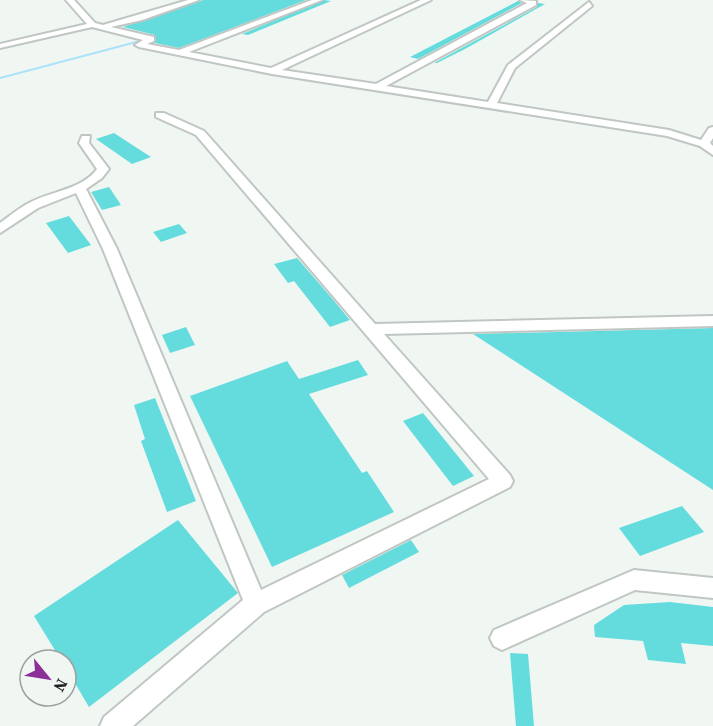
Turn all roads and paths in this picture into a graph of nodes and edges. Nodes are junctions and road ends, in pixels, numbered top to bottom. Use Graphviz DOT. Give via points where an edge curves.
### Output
graph roads {
  1 [pos="70,0"];
  2 [pos="195,0"];
  3 [pos="318,0"];
  4 [pos="427,0"];
  5 [pos="524,0"];
  6 [pos="589,4"];
  7 [pos="96,26"];
  8 [pos="0,46"];
  9 [pos="182,52"];
  10 [pos="272,71"];
  11 [pos="376,88"];
  12 [pos="491,106"];
  13 [pos="160,115"];
  14 [pos="713,130"];
  15 [pos="86,138"];
  16 [pos="708,148"];
  17 [pos="79,188"];
  18 [pos="0,229"];
  19 [pos="713,321"];
  20 [pos="370,329"];
  21 [pos="713,588"];
  22 [pos="256,604"];
  23 [pos="502,638"];
  24 [pos="113,726"];
  1 -- 7 [label="street"];
  2 -- 7 [label="street" via="139,18"];
  3 -- 9 [label="street"];
  4 -- 10 [label="street"];
  5 -- 11 [label="street" via="533,3"];
  6 -- 12 [label="street" via="512,67"];
  7 -- 8 [label="street"];
  7 -- 9 [label="street" via="151,39 139,45"];
  9 -- 10 [label="street"];
  10 -- 11 [label="street"];
  11 -- 12 [label="street"];
  12 -- 16 [label="street" via="669,133"];
  13 -- 20 [label="street" via="200,133"];
  14 -- 16 [label="street"];
  15 -- 17 [label="street" via="84,143 103,169"];
  17 -- 18 [label="street" via="33,205"];
  17 -- 22 [label="street" via="110,249"];
  19 -- 20 [label="street"];
  20 -- 22 [label="street" via="503,481"];
  21 -- 23 [label="street" via="634,580"];
  22 -- 24 [label="street"];
}
